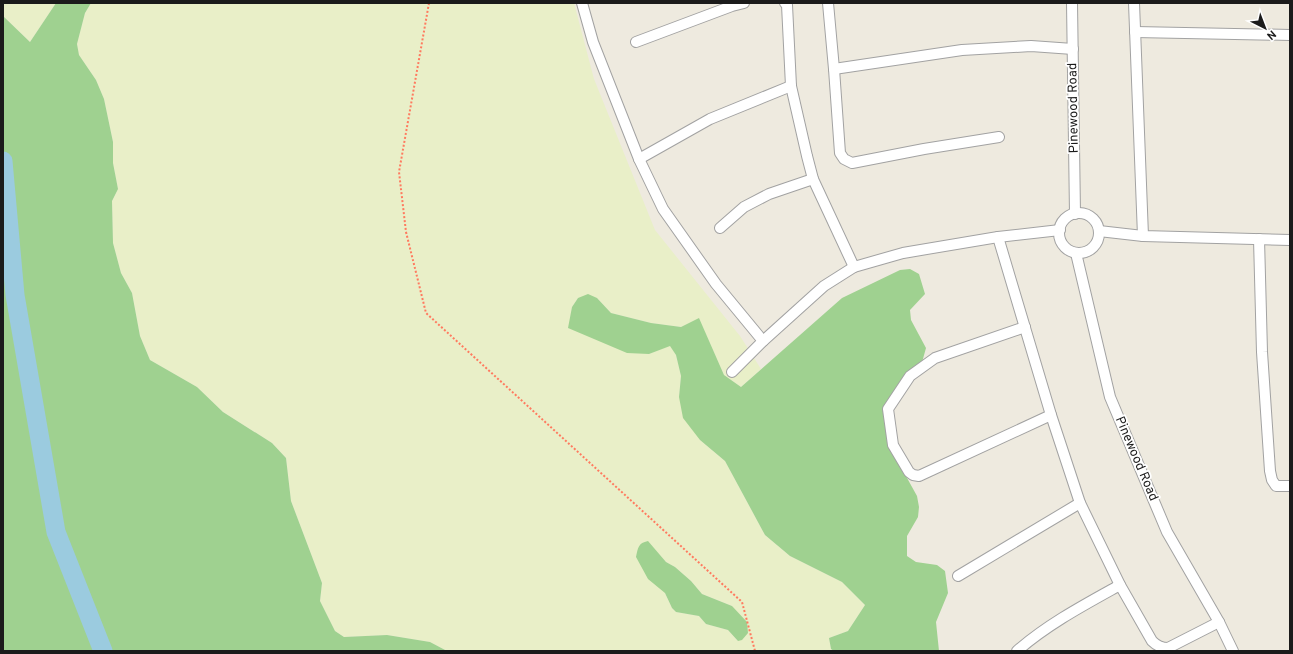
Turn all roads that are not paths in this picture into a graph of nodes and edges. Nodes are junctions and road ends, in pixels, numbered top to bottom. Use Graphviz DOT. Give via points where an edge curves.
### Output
graph roads {
  1 [pos="582,3"];
  2 [pos="744,3"];
  3 [pos="785,3"];
  4 [pos="828,3"];
  5 [pos="1072,3"];
  6 [pos="1134,3"];
  7 [pos="1135,32"];
  8 [pos="1290,35"];
  9 [pos="636,42"];
  10 [pos="1073,49"];
  11 [pos="834,69"];
  12 [pos="792,86"];
  13 [pos="999,137"];
  14 [pos="639,159"];
  15 [pos="813,179"];
  16 [pos="1075,214"];
  17 [pos="720,228"];
  18 [pos="1060,230"];
  19 [pos="1098,231"];
  20 [pos="1143,236"];
  21 [pos="998,237"];
  22 [pos="1258,239"];
  23 [pos="1290,240"];
  24 [pos="1076,252"];
  25 [pos="854,267"];
  26 [pos="1025,327"];
  27 [pos="763,341"];
  28 [pos="732,372"];
  29 [pos="1051,415"];
  30 [pos="1290,486"];
  31 [pos="1080,502"];
  32 [pos="958,576"];
  33 [pos="1120,585"];
  34 [pos="1219,622"];
  35 [pos="1017,651"];
  36 [pos="1233,651"];
  1 -- 14 [label="street" via="593,42"];
  2 -- 9 [label="street"];
  3 -- 12 [label="street"];
  4 -- 11 [label="street"];
  5 -- 10 [label="street, Pinewood Road"];
  6 -- 7 [label="street"];
  7 -- 8 [label="street"];
  7 -- 20 [label="street"];
  10 -- 11 [label="street" via="1031,46 962,50"];
  10 -- 16 [label="street, Pinewood Road"];
  11 -- 13 [label="street" via="840,153 844,159 852,163"];
  12 -- 14 [label="street" via="710,119"];
  12 -- 15 [label="street"];
  14 -- 27 [label="street" via="663,209 716,284"];
  15 -- 17 [label="street" via="769,194 744,207"];
  15 -- 25 [label="street"];
  16 -- 18 [label="street" via="1065,219"];
  16 -- 19 [label="street" via="1093,219"];
  18 -- 21 [label="street"];
  18 -- 24 [label="street" via="1061,242"];
  19 -- 20 [label="street"];
  19 -- 24 [label="street" via="1092,248 1082,253"];
  20 -- 22 [label="street"];
  21 -- 25 [label="street" via="904,253"];
  21 -- 26 [label="street"];
  22 -- 23 [label="street"];
  22 -- 30 [label="street" via="1270,471 1276,486"];
  24 -- 34 [label="street, Pinewood Road" via="1110,397 1167,532"];
  25 -- 27 [label="street" via="824,286"];
  26 -- 29 [label="street"];
  26 -- 29 [label="street" via="935,358 910,376 888,409 893,445 909,472 919,476"];
  27 -- 28 [label="street"];
  29 -- 31 [label="street"];
  31 -- 32 [label="street"];
  31 -- 33 [label="street"];
  33 -- 34 [label="street" via="1152,641 1162,648 1168,648"];
  33 -- 35 [label="street" via="1064,616"];
  34 -- 36 [label="street, Pinewood Road"];
}
